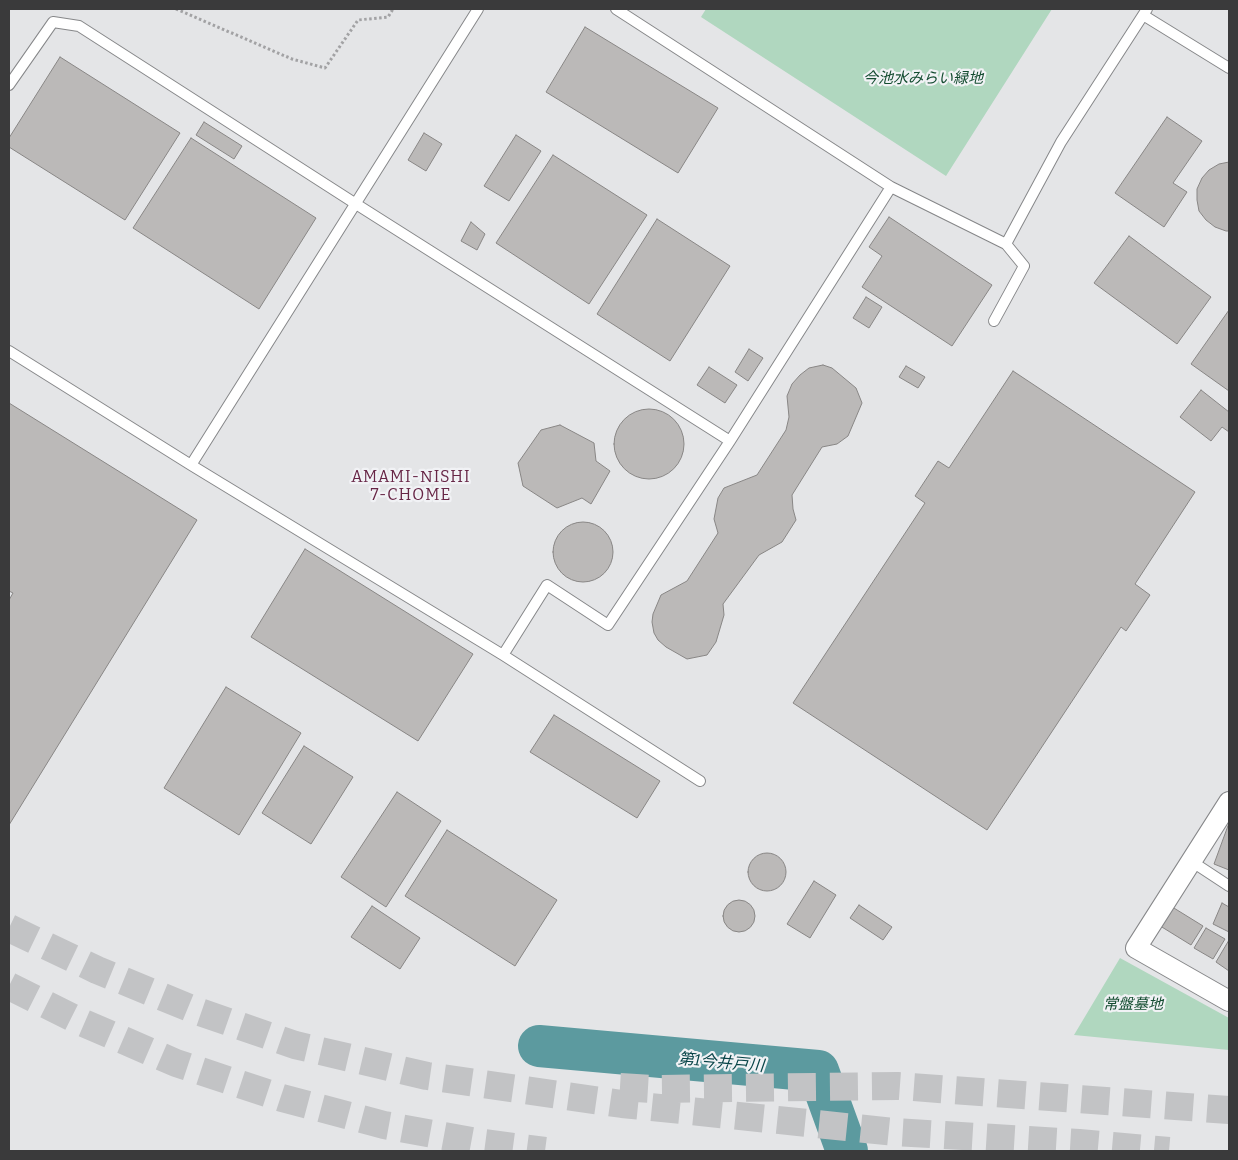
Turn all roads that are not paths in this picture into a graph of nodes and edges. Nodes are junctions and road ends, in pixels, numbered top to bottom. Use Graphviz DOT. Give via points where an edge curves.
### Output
graph roads {
  1 [pos="478,9"];
  2 [pos="616,9"];
  3 [pos="1145,12"];
  4 [pos="1229,68"];
  5 [pos="9,86"];
  6 [pos="891,187"];
  7 [pos="356,204"];
  8 [pos="1006,244"];
  9 [pos="994,321"];
  10 [pos="9,351"];
  11 [pos="730,441"];
  12 [pos="191,465"];
  13 [pos="503,655"];
  14 [pos="700,781"];
  15 [pos="1229,804"];
  16 [pos="1191,861"];
  17 [pos="1229,886"];
  18 [pos="1229,1001"];
  1 -- 7 [label="lane"];
  2 -- 6 [label="lane"];
  3 -- 4 [label="lane"];
  3 -- 8 [label="lane" via="1061,142"];
  5 -- 7 [label="lane" via="53,22 79,26"];
  6 -- 8 [label="lane"];
  6 -- 11 [label="lane"];
  7 -- 11 [label="lane"];
  7 -- 12 [label="lane"];
  8 -- 9 [label="lane" via="1024,266"];
  10 -- 12 [label="lane"];
  11 -- 13 [label="lane" via="608,625 547,585"];
  12 -- 13 [label="lane"];
  13 -- 14 [label="lane"];
  15 -- 16 [label="street"];
  16 -- 17 [label="lane"];
  16 -- 18 [label="street" via="1136,948"];
}
